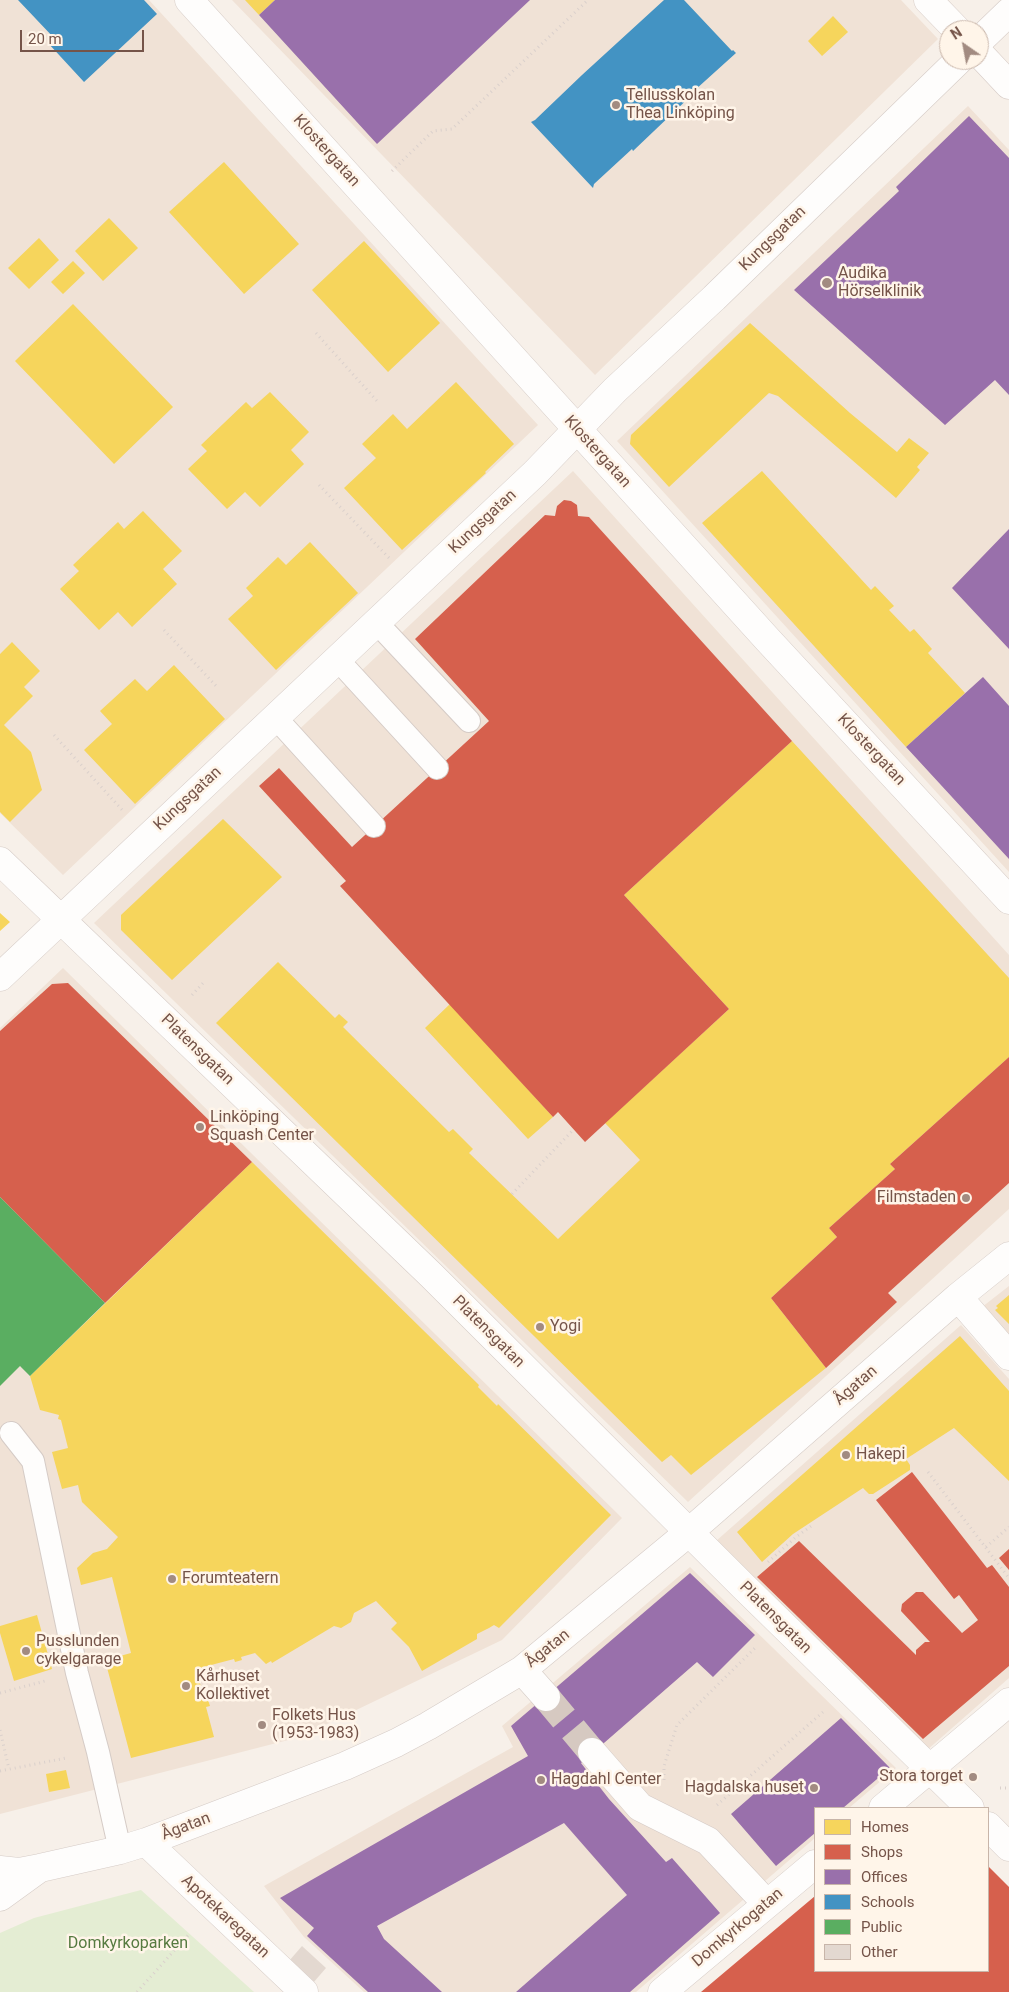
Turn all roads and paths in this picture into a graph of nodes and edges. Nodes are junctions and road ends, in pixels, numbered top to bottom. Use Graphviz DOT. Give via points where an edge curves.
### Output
graph roads {
  1 [pos="189,0"];
  2 [pos="588,0"];
  3 [pos="928,0"];
  4 [pos="1009,12"];
  5 [pos="947,20"];
  6 [pos="989,31"];
  7 [pos="989,64"];
  8 [pos="950,70"];
  9 [pos="1009,85"];
  10 [pos="366,195"];
  11 [pos="316,333"];
  12 [pos="377,401"];
  13 [pos="576,429"];
  14 [pos="320,485"];
  15 [pos="415,586"];
  16 [pos="376,622"];
  17 [pos="164,630"];
  18 [pos="337,659"];
  19 [pos="218,688"];
  20 [pos="275,717"];
  21 [pos="469,721"];
  22 [pos="54,735"];
  23 [pos="437,768"];
  24 [pos="374,826"];
  25 [pos="148,838"];
  26 [pos="0,862"];
  27 [pos="1009,900"];
  28 [pos="60,920"];
  29 [pos="0,976"];
  30 [pos="574,1129"];
  31 [pos="512,1194"];
  32 [pos="1009,1256"];
  33 [pos="958,1297"];
  34 [pos="1009,1356"];
  35 [pos="11,1433"];
  36 [pos="928,1472"];
  37 [pos="814,1524"];
  38 [pos="1009,1527"];
  39 [pos="688,1532"];
  40 [pos="986,1548"];
  41 [pos="1009,1578"];
  42 [pos="743,1586"];
  43 [pos="753,1649"];
  44 [pos="522,1670"];
  45 [pos="78,1673"];
  46 [pos="0,1693"];
  47 [pos="546,1697"];
  48 [pos="1009,1702"];
  49 [pos="815,1719"];
  50 [pos="0,1730"];
  51 [pos="98,1752"];
  52 [pos="592,1752"];
  53 [pos="9,1769"];
  54 [pos="931,1769"];
  55 [pos="0,1771"];
  56 [pos="722,1800"];
  57 [pos="884,1807"];
  58 [pos="969,1807"];
  59 [pos="663,1818"];
  60 [pos="989,1827"];
  61 [pos="146,1842"];
  62 [pos="1009,1847"];
  63 [pos="120,1850"];
  64 [pos="814,1865"];
  65 [pos="40,1868"];
  66 [pos="0,1870"];
  67 [pos="0,1897"];
  68 [pos="767,1904"];
  69 [pos="191,1932"];
  70 [pos="137,1992"];
  71 [pos="304,1992"];
  72 [pos="662,1992"];
  1 -- 10 [label="street, Klostergatan"];
  2 -- 10 [label="path" via="452,129 433,131"];
  3 -- 5 [label="street"];
  4 -- 6 [label="street"];
  7 -- 9 [label="street"];
  8 -- 13 [label="street, Kungsgatan"];
  10 -- 13 [label="street, Klostergatan"];
  11 -- 12 [label="path"];
  13 -- 15 [label="street, Kungsgatan" via="548,461"];
  13 -- 27 [label="street, Klostergatan"];
  14 -- 15 [label="path"];
  15 -- 16 [label="street, Kungsgatan"];
  16 -- 18 [label="street, Kungsgatan"];
  16 -- 21 [label="lane"];
  17 -- 19 [label="path"];
  18 -- 20 [label="street, Kungsgatan"];
  18 -- 23 [label="lane"];
  20 -- 24 [label="lane"];
  20 -- 25 [label="street, Kungsgatan"];
  22 -- 25 [label="path"];
  25 -- 28 [label="street, Kungsgatan"];
  26 -- 28 [label="street, Platensgatan"];
  28 -- 29 [label="street, Kungsgatan"];
  28 -- 39 [label="street, Platensgatan" via="431,1275"];
  30 -- 31 [label="path"];
  32 -- 33 [label="street, Ågatan"];
  33 -- 34 [label="street"];
  33 -- 39 [label="street, Ågatan"];
  35 -- 45 [label="lane" via="33,1461"];
  36 -- 40 [label="path"];
  37 -- 42 [label="path"];
  38 -- 40 [label="path"];
  39 -- 42 [label="street, Platensgatan"];
  39 -- 44 [label="street, Ågatan"];
  40 -- 41 [label="path"];
  42 -- 54 [label="street, Platensgatan"];
  43 -- 59 [label="path" via="678,1725 664,1766"];
  44 -- 47 [label="street"];
  44 -- 61 [label="street, Ågatan" via="396,1743 293,1787"];
  45 -- 46 [label="path"];
  45 -- 51 [label="lane"];
  48 -- 54 [label="street"];
  49 -- 56 [label="path"];
  50 -- 53 [label="path"];
  51 -- 53 [label="path"];
  51 -- 63 [label="lane"];
  52 -- 59 [label="street" via="640,1807"];
  53 -- 55 [label="path"];
  54 -- 57 [label="street"];
  54 -- 58 [label="street, Platensgatan"];
  59 -- 68 [label="street" via="708,1841"];
  60 -- 62 [label="street"];
  61 -- 63 [label="street, Ågatan"];
  61 -- 71 [label="street, Apotekaregatan"];
  63 -- 65 [label="street, Ågatan"];
  64 -- 68 [label="street, Domkyrkogatan"];
  65 -- 66 [label="street" via="19,1872"];
  65 -- 67 [label="street, Ågatan"];
  68 -- 72 [label="street, Domkyrkogatan"];
  69 -- 70 [label="path"];
}
